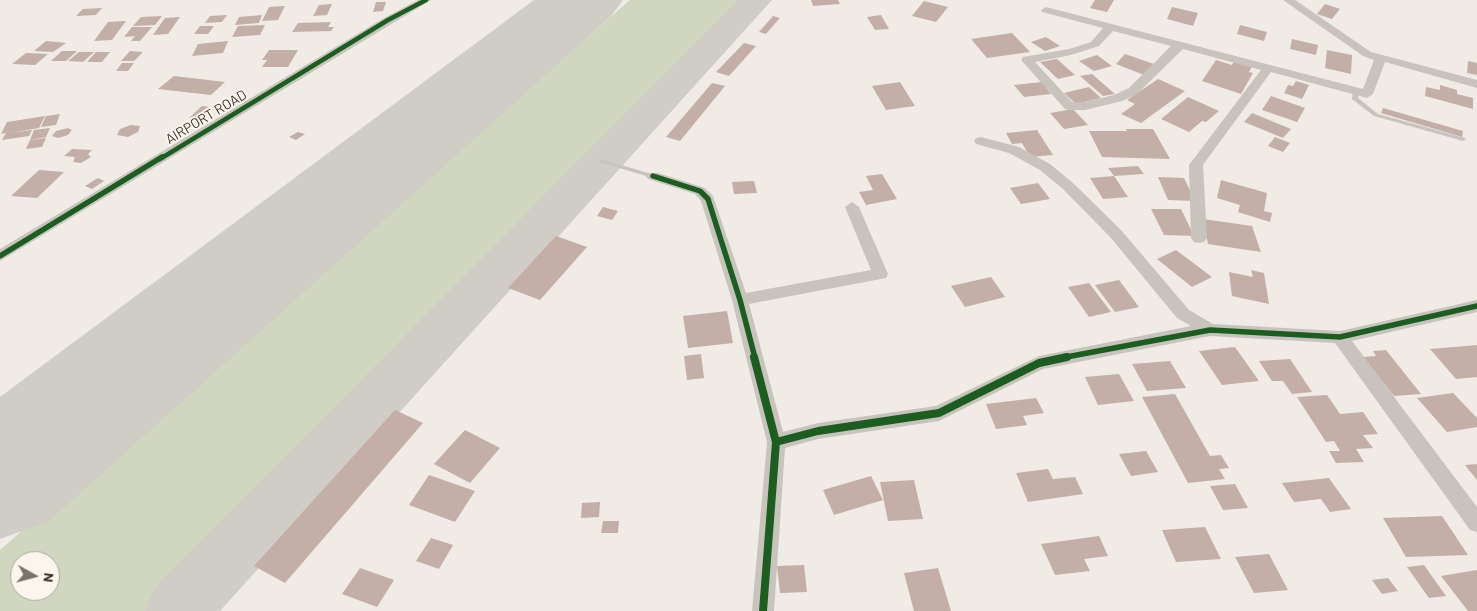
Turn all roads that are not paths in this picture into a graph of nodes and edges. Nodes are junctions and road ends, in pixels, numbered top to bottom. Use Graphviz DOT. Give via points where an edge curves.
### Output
graph roads {
  1 [pos="426,0"];
  2 [pos="1279,0"];
  3 [pos="1290,2"];
  4 [pos="1046,10"];
  5 [pos="1111,27"];
  6 [pos="1182,45"];
  7 [pos="1380,59"];
  8 [pos="1268,68"];
  9 [pos="1477,84"];
  10 [pos="1356,91"];
  11 [pos="1463,139"];
  12 [pos="981,141"];
  13 [pos="601,161"];
  14 [pos="653,176"];
  15 [pos="852,207"];
  16 [pos="1199,238"];
  17 [pos="0,256"];
  18 [pos="740,300"];
  19 [pos="1477,306"];
  20 [pos="1210,330"];
  21 [pos="1340,336"];
  22 [pos="776,442"];
  23 [pos="1477,523"];
  24 [pos="763,611"];
  1 -- 17 [label="street, AIRPORT ROAD"];
  2 -- 3 [label="street"];
  3 -- 7 [label="street" via="1354,46"];
  4 -- 5 [label="street"];
  5 -- 6 [label="street"];
  5 -- 6 [label="street" via="1095,44 1027,60 1069,106 1085,106 1133,91 1174,49"];
  6 -- 8 [label="street"];
  7 -- 9 [label="street"];
  7 -- 10 [label="street" via="1367,94"];
  8 -- 10 [label="street"];
  8 -- 16 [label="street" via="1196,165"];
  10 -- 11 [label="lane" via="1354,99 1376,114"];
  12 -- 20 [label="street" via="1014,150 1045,167 1116,234 1183,314"];
  13 -- 14 [label="lane"];
  14 -- 18 [label="street" via="700,191 708,199"];
  15 -- 18 [label="street" via="880,274"];
  18 -- 22 [label="street"];
  19 -- 21 [label="street"];
  20 -- 21 [label="street" via="1272,336"];
  20 -- 22 [label="street" via="1039,362 938,414 818,431"];
  21 -- 23 [label="street"];
  22 -- 24 [label="street"];
}
